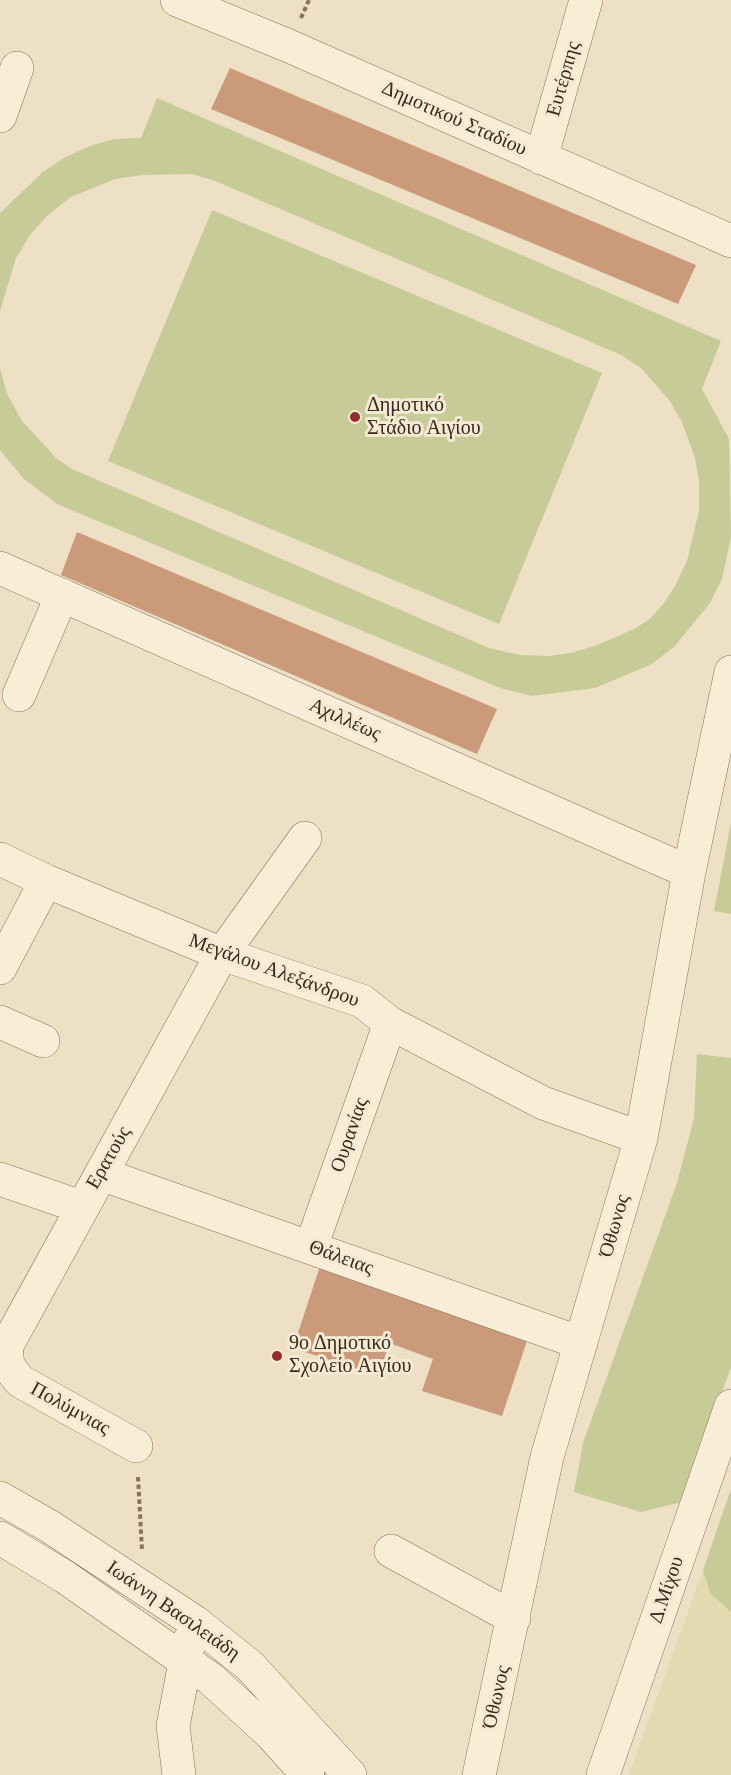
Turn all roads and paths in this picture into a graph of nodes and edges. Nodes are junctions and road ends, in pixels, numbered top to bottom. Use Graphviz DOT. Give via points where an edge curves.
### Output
graph roads {
  1 [pos="177,0"];
  2 [pos="586,0"];
  3 [pos="17,68"];
  4 [pos="0,116"];
  5 [pos="541,158"];
  6 [pos="731,241"];
  7 [pos="0,568"];
  8 [pos="62,595"];
  9 [pos="731,672"];
  10 [pos="19,695"];
  11 [pos="305,838"];
  12 [pos="0,859"];
  13 [pos="689,872"];
  14 [pos="46,881"];
  15 [pos="222,954"];
  16 [pos="0,968"];
  17 [pos="0,1022"];
  18 [pos="390,1023"];
  19 [pos="43,1041"];
  20 [pos="641,1138"];
  21 [pos="101,1173"];
  22 [pos="0,1179"];
  23 [pos="81,1207"];
  24 [pos="310,1247"];
  25 [pos="581,1343"];
  26 [pos="8,1366"];
  27 [pos="731,1406"];
  28 [pos="136,1446"];
  29 [pos="0,1498"];
  30 [pos="0,1538"];
  31 [pos="391,1551"];
  32 [pos="145,1590"];
  33 [pos="514,1618"];
  34 [pos="195,1622"];
  35 [pos="184,1661"];
  36 [pos="179,1775"];
  37 [pos="308,1775"];
  38 [pos="350,1775"];
  39 [pos="479,1775"];
  40 [pos="603,1775"];
  1 -- 5 [label="street, Δημοτικού Σταδίου" via="289,45"];
  2 -- 5 [label="street, Ευτέρπης"];
  3 -- 4 [label="street"];
  5 -- 6 [label="street, Δημοτικού Σταδίου"];
  7 -- 8 [label="street, Αχιλλέως"];
  8 -- 10 [label="street"];
  8 -- 13 [label="street, Αχιλλέως"];
  9 -- 13 [label="street, Όθωνος"];
  11 -- 15 [label="street, Ερατούς"];
  12 -- 14 [label="street, Μεγάλου Αλεξάνδρου"];
  13 -- 20 [label="street, Όθωνος"];
  14 -- 15 [label="street, Μεγάλου Αλεξάνδρου"];
  14 -- 16 [label="street"];
  15 -- 18 [label="street, Μεγάλου Αλεξάνδρου" via="362,1001"];
  15 -- 21 [label="street, Ερατούς"];
  17 -- 19 [label="street"];
  18 -- 20 [label="street, Μεγάλου Αλεξάνδρου" via="543,1104"];
  18 -- 24 [label="street, Ουρανίας"];
  20 -- 25 [label="street, Όθωνος"];
  21 -- 23 [label="street, Ερατούς"];
  21 -- 24 [label="street, Θάλειας"];
  22 -- 23 [label="street"];
  23 -- 26 [label="street, Ερατούς" via="12,1332 6,1347"];
  24 -- 25 [label="street, Θάλειας"];
  25 -- 33 [label="street, Όθωνος" via="547,1457"];
  26 -- 28 [label="street, Πολύμνιας" via="20,1381"];
  27 -- 40 [label="street, Δ.Μίχου"];
  28 -- 32 [label="path"];
  29 -- 32 [label="street, Ιωάννη Βασιλειάδη"];
  30 -- 35 [label="street, Ιωάννη Βασιλειάδη" via="65,1577"];
  31 -- 33 [label="street"];
  32 -- 34 [label="street, Ιωάννη Βασιλειάδη"];
  33 -- 39 [label="street, Όθωνος"];
  34 -- 35 [label="street"];
  34 -- 38 [label="street, Ιωάννη Βασιλειάδη" via="258,1674"];
  35 -- 36 [label="street" via="172,1726"];
  35 -- 37 [label="street, Ιωάννη Βασιλειάδη" via="238,1703"];
}
